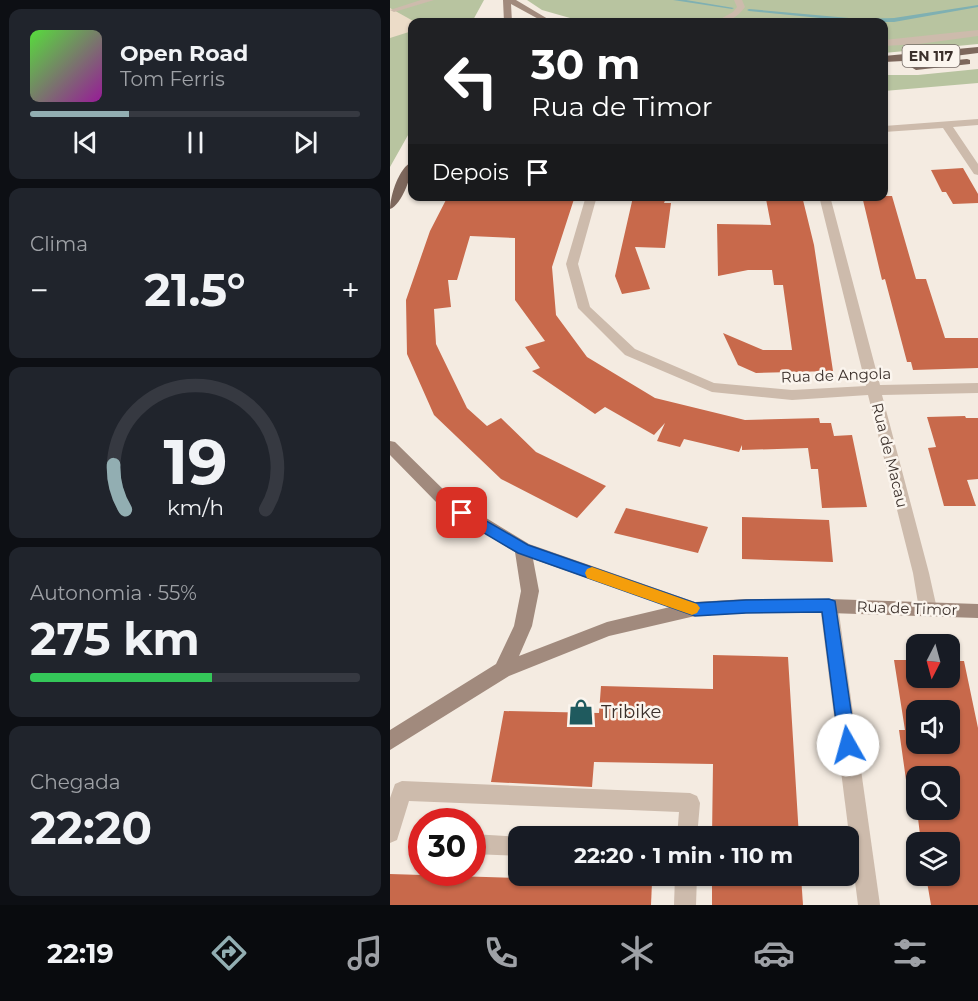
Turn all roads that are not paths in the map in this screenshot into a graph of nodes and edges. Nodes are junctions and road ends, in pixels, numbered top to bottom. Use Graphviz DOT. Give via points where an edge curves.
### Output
graph roads {
  1 [pos="430,0"];
  2 [pos="509,0"];
  3 [pos="738,0"];
  4 [pos="394,10"];
  5 [pos="508,18"];
  6 [pos="539,18"];
  7 [pos="728,18"];
  8 [pos="978,33"];
  9 [pos="888,43"];
  10 [pos="978,50"];
  11 [pos="888,59"];
  12 [pos="978,60"];
  13 [pos="888,68"];
  14 [pos="978,122"];
  15 [pos="947,126"];
  16 [pos="888,129"];
  17 [pos="978,171"];
  18 [pos="408,172"];
  19 [pos="591,201"];
  20 [pos="825,201"];
  21 [pos="390,206"];
  22 [pos="978,388"];
  23 [pos="874,390"];
  24 [pos="390,446"];
  25 [pos="523,549"];
  26 [pos="829,606"];
  27 [pos="695,609"];
  28 [pos="928,609"];
  29 [pos="978,610"];
  30 [pos="503,670"];
  31 [pos="390,741"];
  32 [pos="688,826"];
  33 [pos="390,833"];
  34 [pos="486,845"];
  35 [pos="508,846"];
  36 [pos="686,886"];
  37 [pos="685,905"];
  38 [pos="869,905"];
  1 -- 4 [label="street"];
  2 -- 5 [label="street"];
  2 -- 6 [label="street"];
  3 -- 7 [label="street" via="741,7"];
  8 -- 9 [label="street"];
  10 -- 11 [label="main road, EN 117"];
  12 -- 13 [label="main road, EN 117"];
  14 -- 15 [label="street"];
  15 -- 16 [label="street"];
  15 -- 17 [label="street"];
  18 -- 21 [label="main road"];
  19 -- 23 [label="street, Rua de Angola" via="572,264 584,308 630,352 712,387 792,395"];
  20 -- 23 [label="street, Rua de Macau"];
  22 -- 23 [label="street, Rua de Angola"];
  23 -- 28 [label="street, Rua de Macau"];
  24 -- 25 [label="street, Rua de Timor" via="444,500"];
  25 -- 27 [label="street, Rua de Timor"];
  25 -- 30 [label="street" via="530,591 523,626"];
  26 -- 27 [label="street, Rua de Timor"];
  26 -- 28 [label="street, Rua de Timor"];
  26 -- 38 [label="street"];
  27 -- 30 [label="street" via="607,629"];
  28 -- 29 [label="street, Rua de Timor"];
  30 -- 31 [label="street"];
  32 -- 33 [label="street" via="690,803 402,792"];
  34 -- 35 [label="street"];
  36 -- 37 [label="street"];
}
